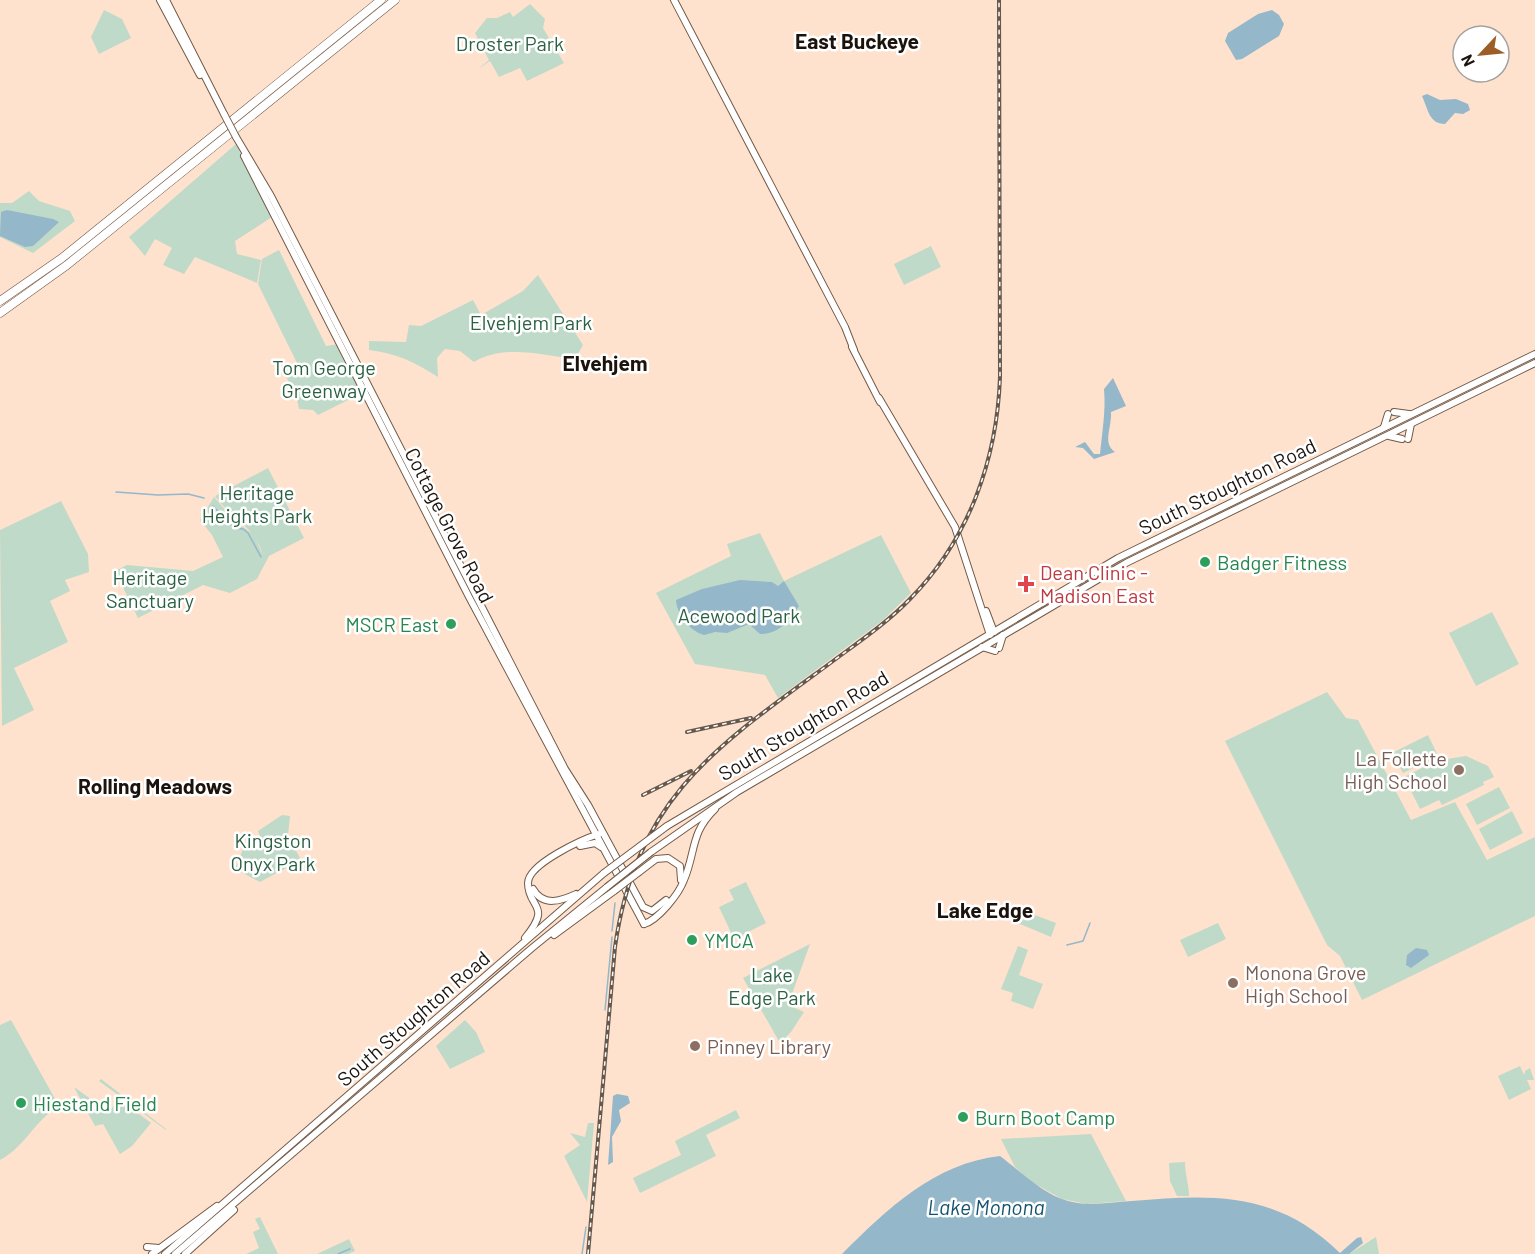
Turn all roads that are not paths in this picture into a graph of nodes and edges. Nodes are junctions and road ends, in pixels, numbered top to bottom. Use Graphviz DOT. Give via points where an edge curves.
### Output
graph roads {
  1 [pos="160,0"];
  2 [pos="166,0"];
  3 [pos="381,0"];
  4 [pos="395,0"];
  5 [pos="676,0"];
  6 [pos="220,106"];
  7 [pos="0,302"];
  8 [pos="0,313"];
  9 [pos="1535,354"];
  10 [pos="1535,363"];
  11 [pos="1435,403"];
  12 [pos="1412,414"];
  13 [pos="1399,420"];
  14 [pos="1411,424"];
  15 [pos="1383,428"];
  16 [pos="1396,430"];
  17 [pos="1382,437"];
  18 [pos="1354,451"];
  19 [pos="1054,595"];
  20 [pos="987,620"];
  21 [pos="1003,626"];
  22 [pos="1003,634"];
  23 [pos="993,636"];
  24 [pos="980,639"];
  25 [pos="981,647"];
  26 [pos="938,673"];
  27 [pos="737,792"];
  28 [pos="598,835"];
  29 [pos="580,846"];
  30 [pos="602,848"];
  31 [pos="592,884"];
  32 [pos="666,900"];
  33 [pos="644,924"];
  34 [pos="508,969"];
  35 [pos="460,998"];
  36 [pos="326,1120"];
  37 [pos="282,1164"];
  38 [pos="240,1191"];
  39 [pos="147,1247"];
  40 [pos="160,1248"];
  41 [pos="173,1252"];
  42 [pos="152,1254"];
  43 [pos="165,1254"];
  44 [pos="185,1254"];
  1 -- 6 [label="main road, Cottage Grove Road"];
  2 -- 6 [label="main road, Cottage Grove Road"];
  3 -- 7 [label="highway" via="62,258"];
  4 -- 8 [label="highway" via="67,265"];
  5 -- 20 [label="main road" via="879,398 955,527"];
  6 -- 28 [label="main road, Cottage Grove Road, bridge" via="467,593"];
  9 -- 11 [label="main road, South Stoughton Road"];
  10 -- 14 [label="main road, South Stoughton Road"];
  11 -- 12 [label="main road, South Stoughton Road"];
  11 -- 16 [label="main road"];
  12 -- 13 [label="main road, South Stoughton Road"];
  12 -- 15 [label="main road" via="1391,413"];
  13 -- 15 [label="main road, South Stoughton Road"];
  13 -- 18 [label="main road" via="1393,428"];
  14 -- 16 [label="main road, South Stoughton Road"];
  14 -- 17 [label="main road" via="1405,439"];
  15 -- 19 [label="main road, South Stoughton Road" via="1140,546"];
  16 -- 17 [label="main road, South Stoughton Road"];
  17 -- 18 [label="main road, South Stoughton Road"];
  18 -- 22 [label="main road, South Stoughton Road" via="1159,546"];
  19 -- 21 [label="main road, South Stoughton Road"];
  19 -- 23 [label="main road"];
  20 -- 21 [label="main road"];
  20 -- 23 [label="main road"];
  20 -- 24 [label="main road"];
  21 -- 23 [label="main road, South Stoughton Road"];
  22 -- 23 [label="main road, South Stoughton Road"];
  22 -- 25 [label="main road" via="997,649"];
  23 -- 24 [label="main road, South Stoughton Road"];
  23 -- 25 [label="main road, South Stoughton Road"];
  23 -- 26 [label="main road"];
  24 -- 31 [label="main road, South Stoughton Road, bridge" via="667,826"];
  25 -- 26 [label="main road, South Stoughton Road"];
  26 -- 27 [label="main road, South Stoughton Road"];
  27 -- 33 [label="main road" via="703,822 692,844 684,881 654,921"];
  27 -- 34 [label="main road, South Stoughton Road, bridge" via="651,852"];
  28 -- 29 [label="main road"];
  28 -- 30 [label="main road, Cottage Grove Road"];
  28 -- 32 [label="main road, Cottage Grove Road" via="643,907 652,911"];
  28 -- 35 [label="main road" via="534,868 528,882 538,911 533,928"];
  29 -- 30 [label="main road" via="595,843"];
  29 -- 31 [label="main road" via="536,871 532,888 540,898 552,901 570,897"];
  30 -- 33 [label="main road, Cottage Grove Road"];
  31 -- 35 [label="main road, South Stoughton Road"];
  32 -- 33 [label="main road"];
  32 -- 34 [label="main road, bridge" via="681,879 678,863 659,858"];
  34 -- 36 [label="main road, South Stoughton Road"];
  35 -- 36 [label="main road, South Stoughton Road"];
  36 -- 37 [label="main road, South Stoughton Road"];
  36 -- 38 [label="main road, South Stoughton Road"];
  37 -- 41 [label="main road, South Stoughton Road"];
  37 -- 44 [label="main road"];
  38 -- 40 [label="main road"];
  38 -- 41 [label="main road, South Stoughton Road"];
  39 -- 40 [label="main road"];
  40 -- 42 [label="main road"];
  41 -- 43 [label="main road"];
}
